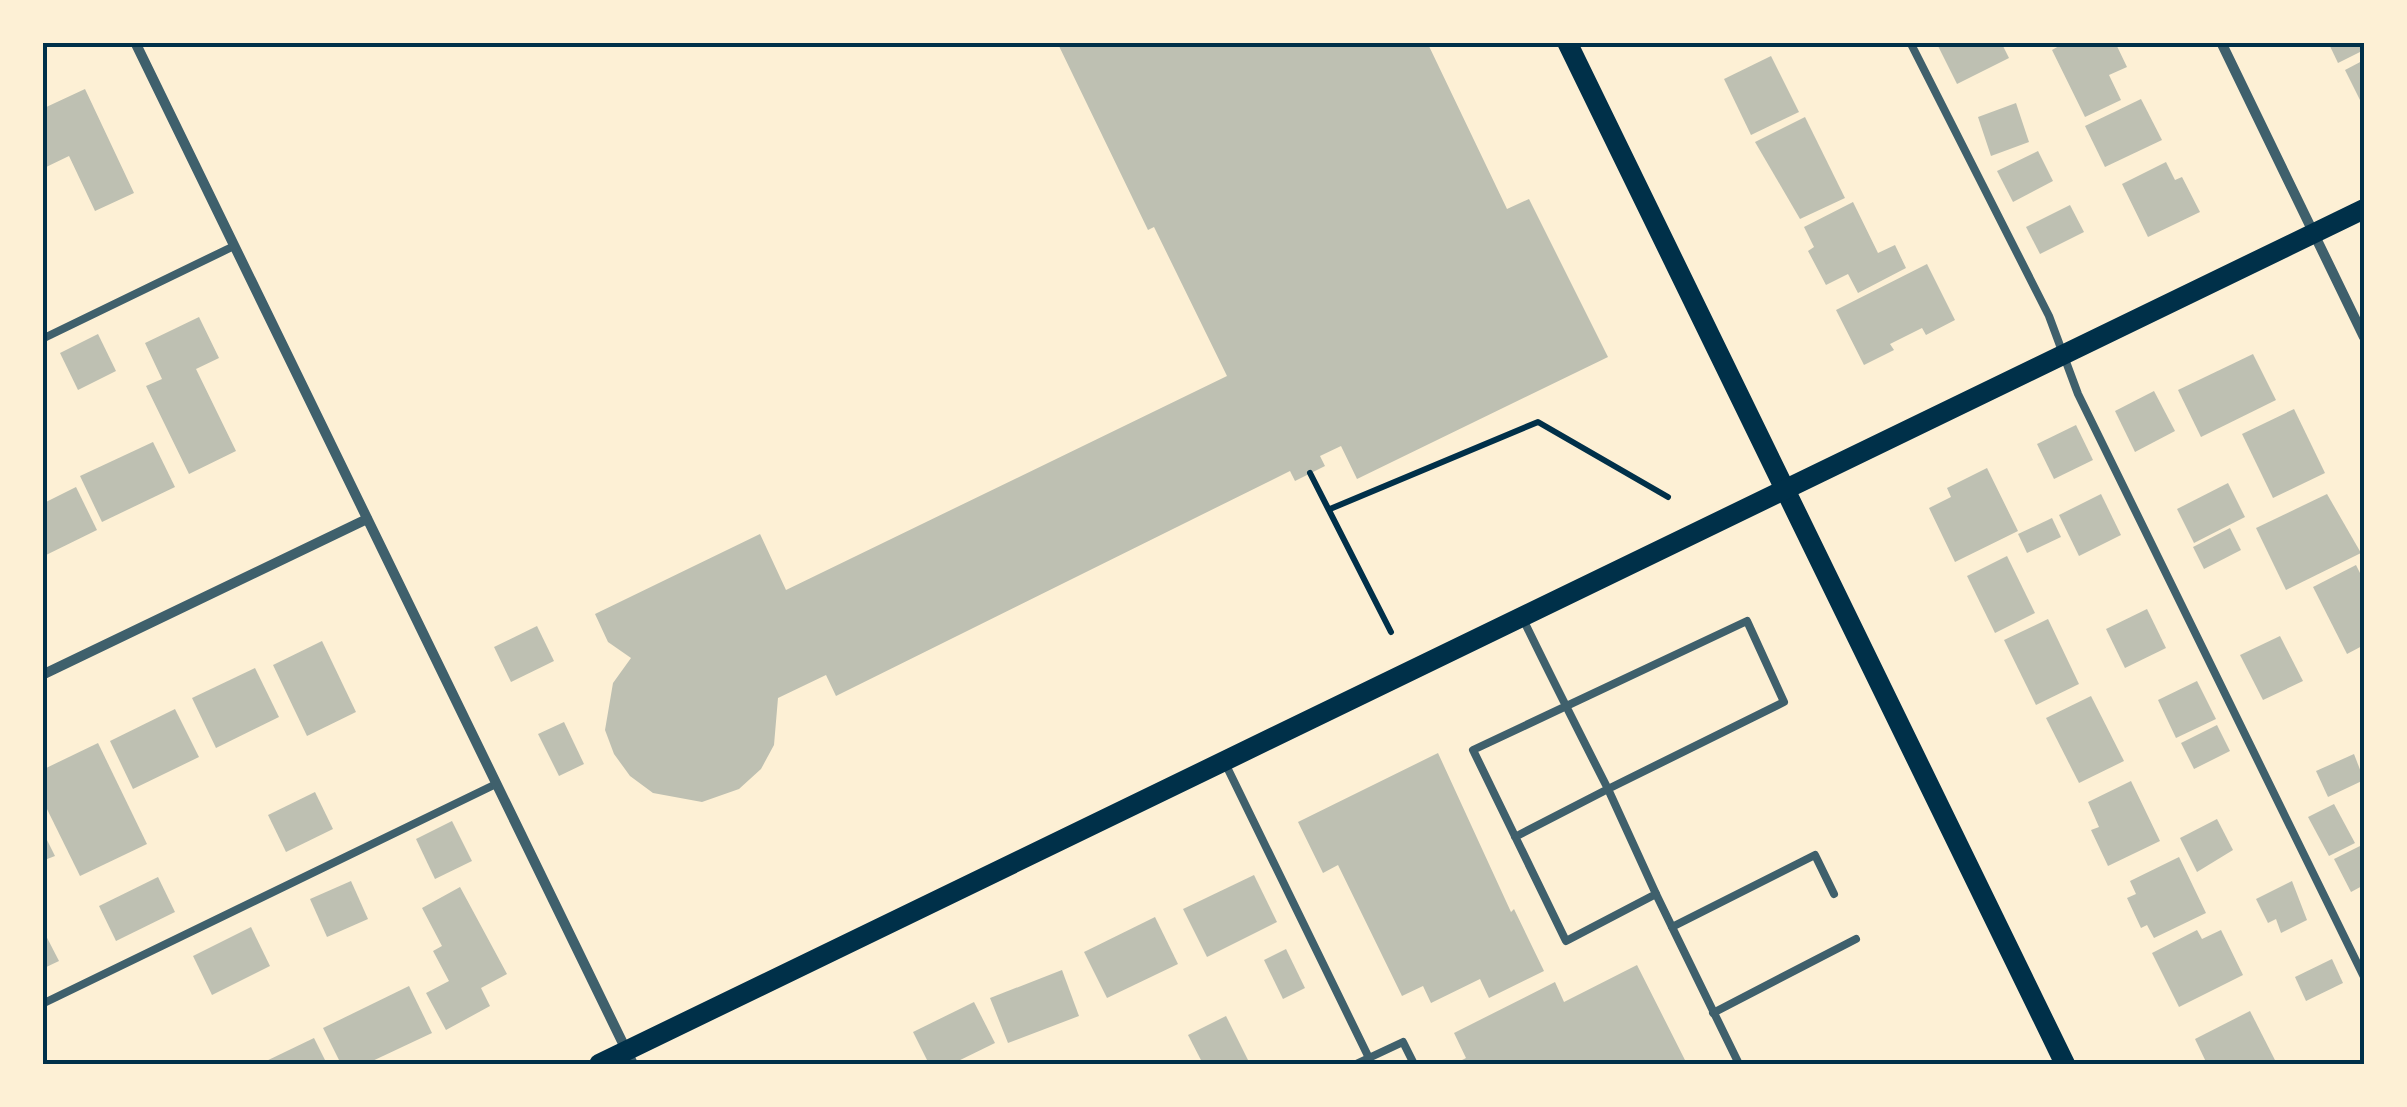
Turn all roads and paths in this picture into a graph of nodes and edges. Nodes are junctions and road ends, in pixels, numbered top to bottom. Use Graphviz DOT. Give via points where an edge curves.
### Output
graph roads {
  1 [pos="135,42"];
  2 [pos="1568,42"];
  3 [pos="1910,42"];
  4 [pos="2221,42"];
  5 [pos="2364,210"];
  6 [pos="2314,235"];
  7 [pos="234,246"];
  8 [pos="2364,338"];
  9 [pos="42,339"];
  10 [pos="2064,356"];
  11 [pos="1310,473"];
  12 [pos="1785,491"];
  13 [pos="1668,497"];
  14 [pos="1330,508"];
  15 [pos="367,520"];
  16 [pos="1522,617"];
  17 [pos="1391,632"];
  18 [pos="42,675"];
  19 [pos="1566,705"];
  20 [pos="1224,761"];
  21 [pos="496,784"];
  22 [pos="1608,789"];
  23 [pos="1515,837"];
  24 [pos="1656,894"];
  25 [pos="1834,894"];
  26 [pos="1672,927"];
  27 [pos="1856,939"];
  28 [pos="2364,977"];
  29 [pos="42,1004"];
  30 [pos="1714,1013"];
  31 [pos="630,1058"];
  32 [pos="1369,1058"];
  33 [pos="599,1064"];
  34 [pos="1356,1064"];
  35 [pos="1414,1064"];
  36 [pos="1738,1064"];
  37 [pos="2066,1064"];
  1 -- 7 [label="street"];
  2 -- 12 [label="main road"];
  3 -- 10 [label="lane"];
  4 -- 6 [label="street"];
  5 -- 6 [label="main road"];
  6 -- 8 [label="street"];
  6 -- 10 [label="main road"];
  7 -- 9 [label="lane"];
  7 -- 15 [label="street"];
  10 -- 12 [label="main road"];
  10 -- 28 [label="lane"];
  11 -- 14 [label="path"];
  12 -- 16 [label="main road"];
  12 -- 37 [label="main road"];
  13 -- 14 [label="path" via="1538,422"];
  14 -- 17 [label="path"];
  15 -- 18 [label="street"];
  15 -- 21 [label="street"];
  16 -- 19 [label="lane"];
  16 -- 20 [label="main road"];
  19 -- 22 [label="lane"];
  19 -- 22 [label="lane" via="1746,621 1784,702"];
  19 -- 23 [label="lane" via="1473,750"];
  20 -- 31 [label="main road"];
  20 -- 32 [label="lane"];
  21 -- 29 [label="lane"];
  21 -- 31 [label="street"];
  22 -- 23 [label="lane"];
  22 -- 24 [label="lane"];
  23 -- 24 [label="lane" via="1566,941"];
  24 -- 26 [label="lane"];
  25 -- 26 [label="lane" via="1815,855"];
  26 -- 30 [label="lane"];
  27 -- 30 [label="lane"];
  30 -- 36 [label="lane"];
  31 -- 33 [label="main road"];
  32 -- 34 [label="lane"];
  32 -- 35 [label="lane" via="1403,1042"];
}
